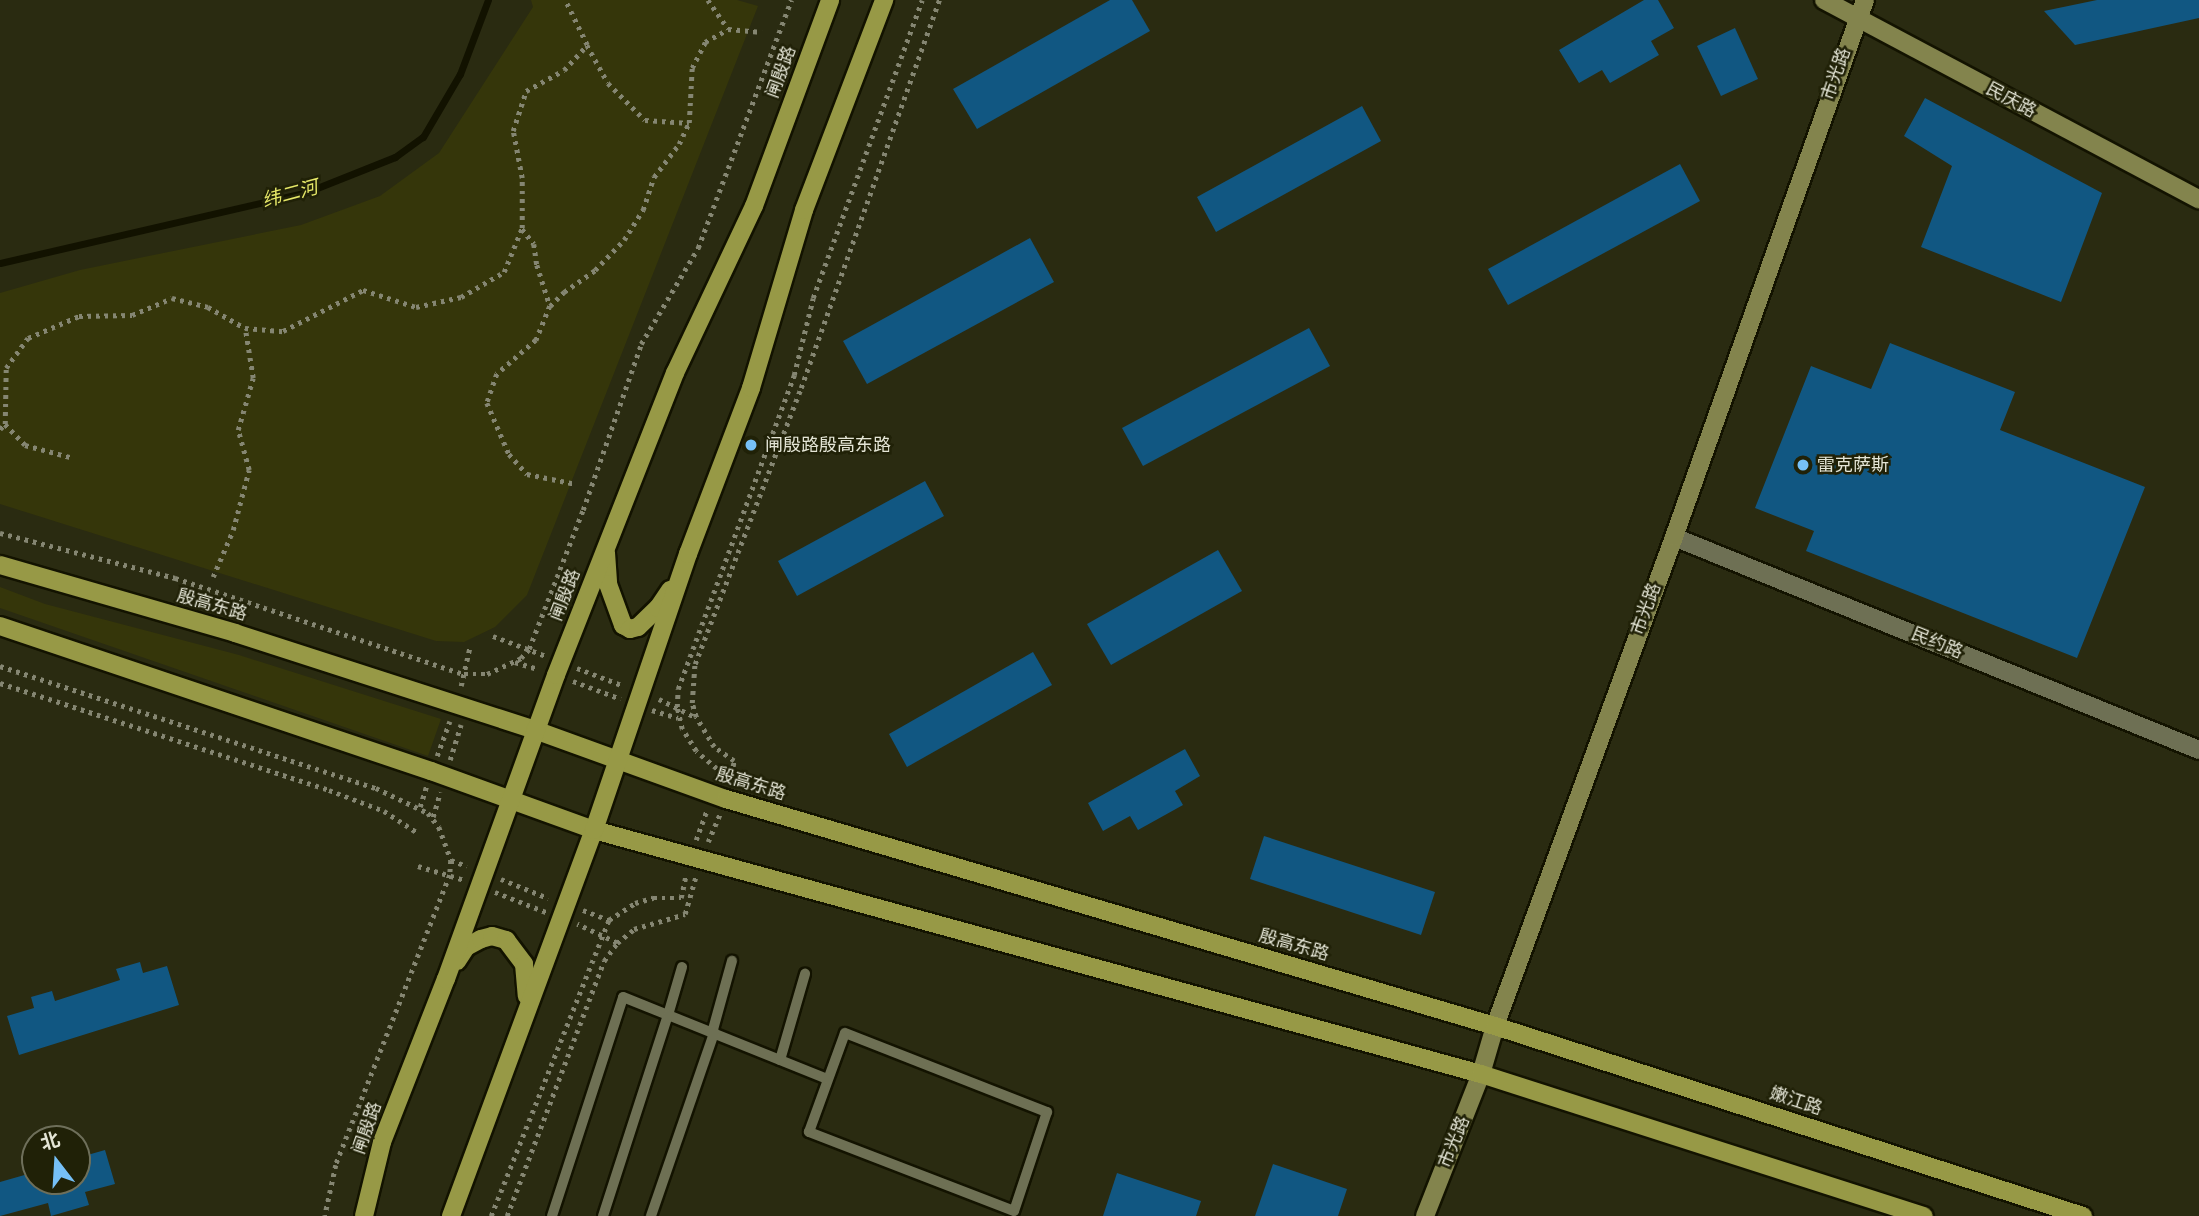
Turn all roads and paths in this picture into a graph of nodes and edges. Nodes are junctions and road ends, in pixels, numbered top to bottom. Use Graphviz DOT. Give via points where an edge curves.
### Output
graph roads {
  1 [pos="565,0"];
  2 [pos="708,0"];
  3 [pos="791,0"];
  4 [pos="830,0"];
  5 [pos="884,0"];
  6 [pos="922,0"];
  7 [pos="939,0"];
  8 [pos="1824,0"];
  9 [pos="1865,0"];
  10 [pos="1856,18"];
  11 [pos="728,29"];
  12 [pos="762,32"];
  13 [pos="587,45"];
  14 [pos="689,123"];
  15 [pos="2199,199"];
  16 [pos="522,229"];
  17 [pos="550,306"];
  18 [pos="245,328"];
  19 [pos="5,424"];
  20 [pos="0,429"];
  21 [pos="70,457"];
  22 [pos="576,484"];
  23 [pos="0,533"];
  24 [pos="1674,537"];
  25 [pos="605,549"];
  26 [pos="688,554"];
  27 [pos="0,565"];
  28 [pos="213,577"];
  29 [pos="0,626"];
  30 [pos="494,636"];
  31 [pos="470,646"];
  32 [pos="529,649"];
  33 [pos="515,662"];
  34 [pos="0,666"];
  35 [pos="558,669"];
  36 [pos="464,674"];
  37 [pos="476,675"];
  38 [pos="0,683"];
  39 [pos="639,698"];
  40 [pos="461,707"];
  41 [pos="677,707"];
  42 [pos="695,717"];
  43 [pos="678,718"];
  44 [pos="535,730"];
  45 [pos="2199,750"];
  46 [pos="618,759"];
  47 [pos="438,773"];
  48 [pos="719,797"];
  49 [pos="510,802"];
  50 [pos="421,807"];
  51 [pos="432,818"];
  52 [pos="594,830"];
  53 [pos="416,832"];
  54 [pos="696,857"];
  55 [pos="451,860"];
  56 [pos="485,873"];
  57 [pos="565,904"];
  58 [pos="609,919"];
  59 [pos="617,943"];
  60 [pos="732,961"];
  61 [pos="682,967"];
  62 [pos="805,974"];
  63 [pos="446,979"];
  64 [pos="527,1007"];
  65 [pos="668,1015"];
  66 [pos="1495,1026"];
  67 [pos="713,1033"];
  68 [pos="780,1060"];
  69 [pos="1481,1074"];
  70 [pos="827,1079"];
  71 [pos="325,1216"];
  72 [pos="364,1216"];
  73 [pos="451,1216"];
  74 [pos="491,1216"];
  75 [pos="552,1216"];
  76 [pos="603,1216"];
  77 [pos="651,1216"];
  78 [pos="1425,1216"];
  79 [pos="1924,1216"];
  80 [pos="2084,1216"];
  1 -- 13 [label="path"];
  2 -- 11 [label="path"];
  3 -- 32 [label="path, 闸殷路" via="698,248 641,344"];
  4 -- 25 [label="main road, 闸殷路" via="754,205 675,373"];
  5 -- 26 [label="main road" via="804,210 751,387"];
  6 -- 41 [label="path" via="813,298 794,375 700,627 678,690"];
  7 -- 42 [label="path" via="801,388 695,664"];
  8 -- 10 [label="street, 民庆路"];
  9 -- 10 [label="street, 市光路"];
  10 -- 15 [label="street, 民庆路"];
  10 -- 24 [label="street, 市光路"];
  11 -- 12 [label="path"];
  11 -- 14 [label="path" via="705,43 692,68"];
  13 -- 14 [label="path" via="608,83 645,120"];
  13 -- 16 [label="path" via="564,70 526,91 513,131 522,178"];
  14 -- 17 [label="path" via="654,177 643,210 624,240 596,270"];
  16 -- 17 [label="path" via="534,244"];
  16 -- 18 [label="path" via="504,272 461,297 416,307 363,289 283,331"];
  17 -- 22 [label="path" via="536,340 497,374 487,402 509,454 527,474"];
  18 -- 19 [label="path" via="208,307 172,298 132,315 79,316 28,338 6,368"];
  18 -- 28 [label="path" via="253,378 238,430 249,470 233,530"];
  19 -- 20 [label="path"];
  19 -- 21 [label="path" via="25,444"];
  23 -- 36 [label="path" via="175,578"];
  24 -- 45 [label="street, 民约路"];
  24 -- 66 [label="street, 市光路"];
  25 -- 26 [label="main road" via="617,614 622,625 630,628 638,627 658,608"];
  25 -- 35 [label="main road, 闸殷路"];
  26 -- 39 [label="main road"];
  27 -- 40 [label="main road, 殷高东路" via="235,633"];
  29 -- 47 [label="main road"];
  30 -- 32 [label="path"];
  31 -- 36 [label="path"];
  32 -- 33 [label="path"];
  32 -- 35 [label="path"];
  33 -- 35 [label="path"];
  33 -- 37 [label="path"];
  34 -- 51 [label="path" via="376,788"];
  35 -- 39 [label="path"];
  35 -- 39 [label="path"];
  35 -- 44 [label="main road, 闸殷路"];
  36 -- 37 [label="path"];
  36 -- 40 [label="path"];
  37 -- 40 [label="path"];
  38 -- 53 [label="path" via="329,790 384,811"];
  39 -- 41 [label="path"];
  39 -- 43 [label="path"];
  39 -- 46 [label="main road"];
  40 -- 44 [label="main road, 殷高东路"];
  40 -- 47 [label="path"];
  40 -- 47 [label="path"];
  41 -- 42 [label="path"];
  41 -- 43 [label="path"];
  42 -- 48 [label="path" via="714,747 734,761"];
  43 -- 48 [label="path" via="696,751 723,774"];
  44 -- 46 [label="main road, 殷高东路"];
  44 -- 49 [label="main road, 闸殷路"];
  46 -- 48 [label="main road, 殷高东路"];
  46 -- 52 [label="main road"];
  47 -- 49 [label="main road"];
  47 -- 50 [label="path"];
  47 -- 51 [label="path"];
  48 -- 54 [label="path"];
  48 -- 54 [label="path"];
  48 -- 66 [label="main road, 殷高东路"];
  49 -- 52 [label="main road"];
  49 -- 56 [label="main road, 闸殷路"];
  51 -- 55 [label="path"];
  52 -- 54 [label="main road"];
  52 -- 57 [label="main road"];
  54 -- 58 [label="path" via="681,898 635,903"];
  54 -- 59 [label="path" via="685,914 634,929"];
  54 -- 69 [label="main road"];
  55 -- 56 [label="path"];
  55 -- 71 [label="path" via="450,875 336,1165"];
  56 -- 57 [label="path"];
  56 -- 63 [label="main road, 闸殷路"];
  57 -- 58 [label="path"];
  57 -- 64 [label="main road"];
  58 -- 74 [label="path"];
  60 -- 67 [label="lane"];
  61 -- 65 [label="lane"];
  62 -- 68 [label="lane"];
  63 -- 64 [label="main road" via="466,947 492,936 506,940 524,964"];
  63 -- 72 [label="main road, 闸殷路" via="382,1142"];
  64 -- 73 [label="main road"];
  65 -- 67 [label="lane"];
  65 -- 75 [label="lane" via="624,998"];
  65 -- 76 [label="lane"];
  66 -- 69 [label="street, 市光路"];
  66 -- 80 [label="main road, 嫩江路"];
  67 -- 68 [label="lane"];
  67 -- 77 [label="lane"];
  68 -- 70 [label="lane"];
  69 -- 78 [label="street, 市光路"];
  69 -- 79 [label="main road"];
  70 -- 70 [label="lane" via="845,1032 1047,1112 1014,1211 809,1132"];
}
